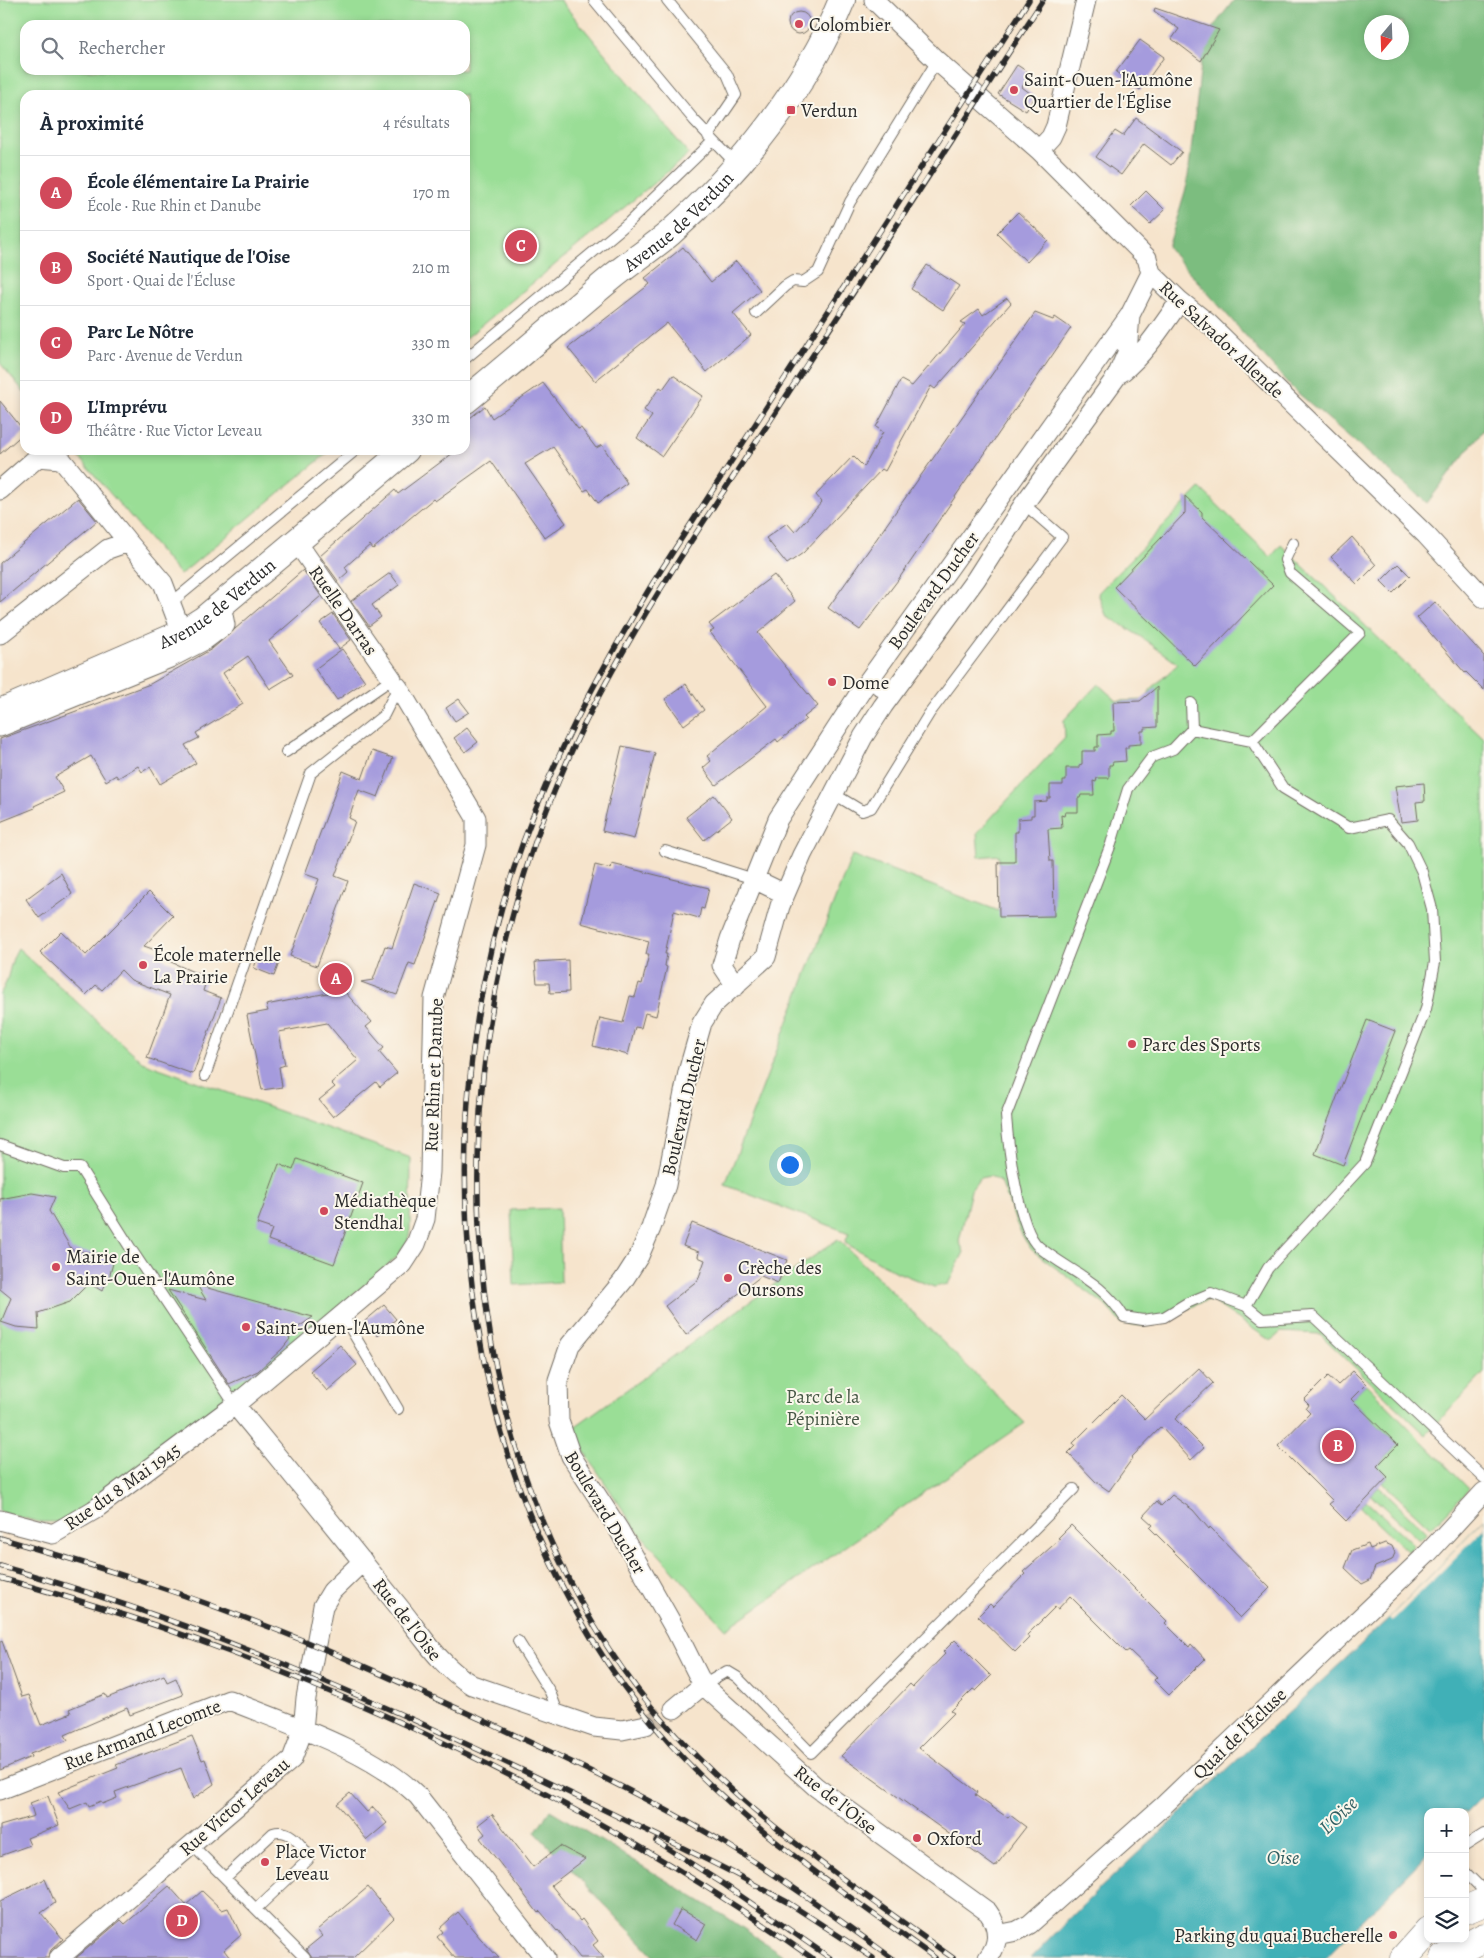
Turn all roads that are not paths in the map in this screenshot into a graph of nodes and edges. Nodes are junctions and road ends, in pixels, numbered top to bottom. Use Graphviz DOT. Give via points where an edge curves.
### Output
graph roads {
  1 [pos="594,0"];
  2 [pos="667,0"];
  3 [pos="842,0"];
  4 [pos="874,0"];
  5 [pos="1086,0"];
  6 [pos="937,61"];
  7 [pos="711,139"];
  8 [pos="1039,150"];
  9 [pos="736,165"];
  10 [pos="1151,273"];
  11 [pos="1180,301"];
  12 [pos="756,313"];
  13 [pos="1130,315"];
  14 [pos="470,355"];
  15 [pos="1117,376"];
  16 [pos="470,397"];
  17 [pos="350,455"];
  18 [pos="400,455"];
  19 [pos="0,490"];
  20 [pos="1024,504"];
  21 [pos="296,541"];
  22 [pos="128,542"];
  23 [pos="1293,543"];
  24 [pos="1484,598"];
  25 [pos="171,604"];
  26 [pos="221,605"];
  27 [pos="182,633"];
  28 [pos="0,634"];
  29 [pos="868,682"];
  30 [pos="395,683"];
  31 [pos="889,698"];
  32 [pos="1191,703"];
  33 [pos="0,712"];
  34 [pos="0,727"];
  35 [pos="1192,729"];
  36 [pos="1252,741"];
  37 [pos="286,752"];
  38 [pos="834,794"];
  39 [pos="665,851"];
  40 [pos="754,879"];
  41 [pos="785,894"];
  42 [pos="736,986"];
  43 [pos="205,1076"];
  44 [pos="0,1144"];
  45 [pos="1246,1306"];
  46 [pos="343,1316"];
  47 [pos="235,1404"];
  48 [pos="398,1409"];
  49 [pos="1484,1478"];
  50 [pos="1074,1489"];
  51 [pos="1484,1492"];
  52 [pos="0,1520"];
  53 [pos="363,1561"];
  54 [pos="518,1640"];
  55 [pos="703,1684"];
  56 [pos="674,1709"];
  57 [pos="559,1715"];
  58 [pos="646,1725"];
  59 [pos="303,1730"];
  60 [pos="0,1790"];
  61 [pos="1484,1834"];
  62 [pos="1469,1843"];
  63 [pos="191,1844"];
  64 [pos="1469,1876"];
  65 [pos="225,1878"];
  66 [pos="1484,1892"];
  67 [pos="1484,1902"];
  68 [pos="1469,1908"];
  69 [pos="256,1909"];
  70 [pos="997,1934"];
  71 [pos="1424,1936"];
  72 [pos="1484,1937"];
  73 [pos="59,1958"];
  74 [pos="305,1958"];
  75 [pos="545,1958"];
  76 [pos="988,1958"];
  77 [pos="1404,1958"];
  78 [pos="1445,1958"];
  1 -- 7 [label="lane"];
  2 -- 7 [label="lane" via="727,74 736,95"];
  3 -- 9 [label="main road, Avenue de Verdun" via="816,53 794,88"];
  4 -- 6 [label="street, Rue Salvador Allende"];
  5 -- 8 [label="street" via="1056,126"];
  6 -- 8 [label="street, Rue Salvador Allende"];
  6 -- 12 [label="lane" via="850,202 818,272 803,282 793,281 785,286"];
  7 -- 9 [label="lane"];
  7 -- 14 [label="lane" via="628,223"];
  8 -- 10 [label="street, Rue Salvador Allende" via="1147,258"];
  9 -- 16 [label="main road, Avenue de Verdun" via="670,232"];
  10 -- 11 [label="street, Rue Salvador Allende"];
  10 -- 13 [label="street, Boulevard Ducher"];
  11 -- 15 [label="street, Boulevard Ducher" via="1134,362"];
  11 -- 24 [label="street, Rue Salvador Allende" via="1209,324 1426,535"];
  13 -- 15 [label="street, Boulevard Ducher" via="1127,353"];
  13 -- 29 [label="street, Boulevard Ducher"];
  15 -- 20 [label="street, Boulevard Ducher"];
  17 -- 25 [label="lane"];
  18 -- 21 [label="main road, Avenue de Verdun"];
  19 -- 22 [label="street" via="38,458 61,459"];
  20 -- 31 [label="street, Boulevard Ducher" via="976,578"];
  20 -- 38 [label="lane" via="1062,537 929,714 871,808 862,810"];
  21 -- 26 [label="main road, Avenue de Verdun"];
  21 -- 30 [label="street, Ruelle Darras"];
  22 -- 25 [label="street" via="163,583"];
  22 -- 28 [label="street" via="108,549"];
  23 -- 36 [label="lane" via="1285,560 1290,573 1360,633"];
  25 -- 27 [label="street"];
  26 -- 27 [label="main road, Avenue de Verdun"];
  26 -- 34 [label="street" via="224,625 205,640 170,658"];
  27 -- 33 [label="main road, Avenue de Verdun"];
  29 -- 31 [label="lane"];
  29 -- 40 [label="street, Boulevard Ducher" via="778,819"];
  30 -- 37 [label="lane"];
  30 -- 43 [label="lane" via="384,715 311,773"];
  30 -- 46 [label="street, Rue Rhin et Danube" via="476,818 476,845 434,998 430,1172 425,1219 416,1244 403,1264"];
  31 -- 38 [label="street, Boulevard Ducher"];
  32 -- 35 [label="lane"];
  35 -- 36 [label="lane"];
  35 -- 45 [label="lane" via="1173,749 1152,757 1128,789 1006,1116 1009,1161 1027,1227 1037,1246 1105,1291 1124,1316 1143,1320 1164,1317 1211,1294"];
  36 -- 45 [label="lane" via="1283,788 1349,828 1388,820 1408,843 1422,872 1432,909 1435,962 1426,1009 1364,1163 1268,1268"];
  38 -- 41 [label="street, Boulevard Ducher"];
  39 -- 40 [label="lane"];
  40 -- 41 [label="street"];
  40 -- 42 [label="street, Boulevard Ducher" via="722,965"];
  41 -- 42 [label="street, Boulevard Ducher" via="766,957"];
  42 -- 55 [label="street, Boulevard Ducher" via="714,1004 702,1023 688,1072 666,1185 642,1249 609,1300 570,1346 558,1380 559,1421 571,1456 620,1530"];
  44 -- 47 [label="lane" via="64,1168 80,1168 136,1258"];
  45 -- 49 [label="lane" via="1262,1319 1313,1316"];
  46 -- 47 [label="street, Rue Rhin et Danube"];
  46 -- 48 [label="lane"];
  47 -- 52 [label="street, Rue du 8 Mai 1945" via="94,1510 53,1534"];
  47 -- 53 [label="street, Rue de l'Oise"];
  50 -- 55 [label="lane" via="811,1753 727,1671"];
  51 -- 70 [label="street, Quai de l'Écluse" via="1421,1560 1163,1806 1030,1924 1017,1931"];
  53 -- 57 [label="street, Rue de l'Oise" via="441,1662 454,1674 472,1685"];
  53 -- 59 [label="street, Rue Victor Leveau" via="332,1590 322,1606"];
  54 -- 57 [label="lane" via="550,1692"];
  55 -- 56 [label="street"];
  55 -- 70 [label="street, Rue de l'Oise" via="816,1787 983,1907 992,1918"];
  57 -- 58 [label="street, Rue de l'Oise" via="608,1730"];
  59 -- 60 [label="street, Rue Armand Lecomte" via="229,1700"];
  59 -- 63 [label="street, Rue Victor Leveau" via="292,1759"];
  59 -- 75 [label="street, Rue Armand Lecomte" via="400,1778 418,1796"];
  61 -- 62 [label="lane"];
  63 -- 65 [label="lane"];
  63 -- 73 [label="street, Rue Victor Leveau"];
  64 -- 66 [label="lane"];
  65 -- 69 [label="lane"];
  65 -- 69 [label="lane" via="273,1833 279,1831 294,1837 309,1856 308,1860"];
  67 -- 68 [label="main road"];
  69 -- 74 [label="lane"];
  70 -- 76 [label="street"];
  71 -- 77 [label="main road"];
  72 -- 78 [label="main road"];
}
